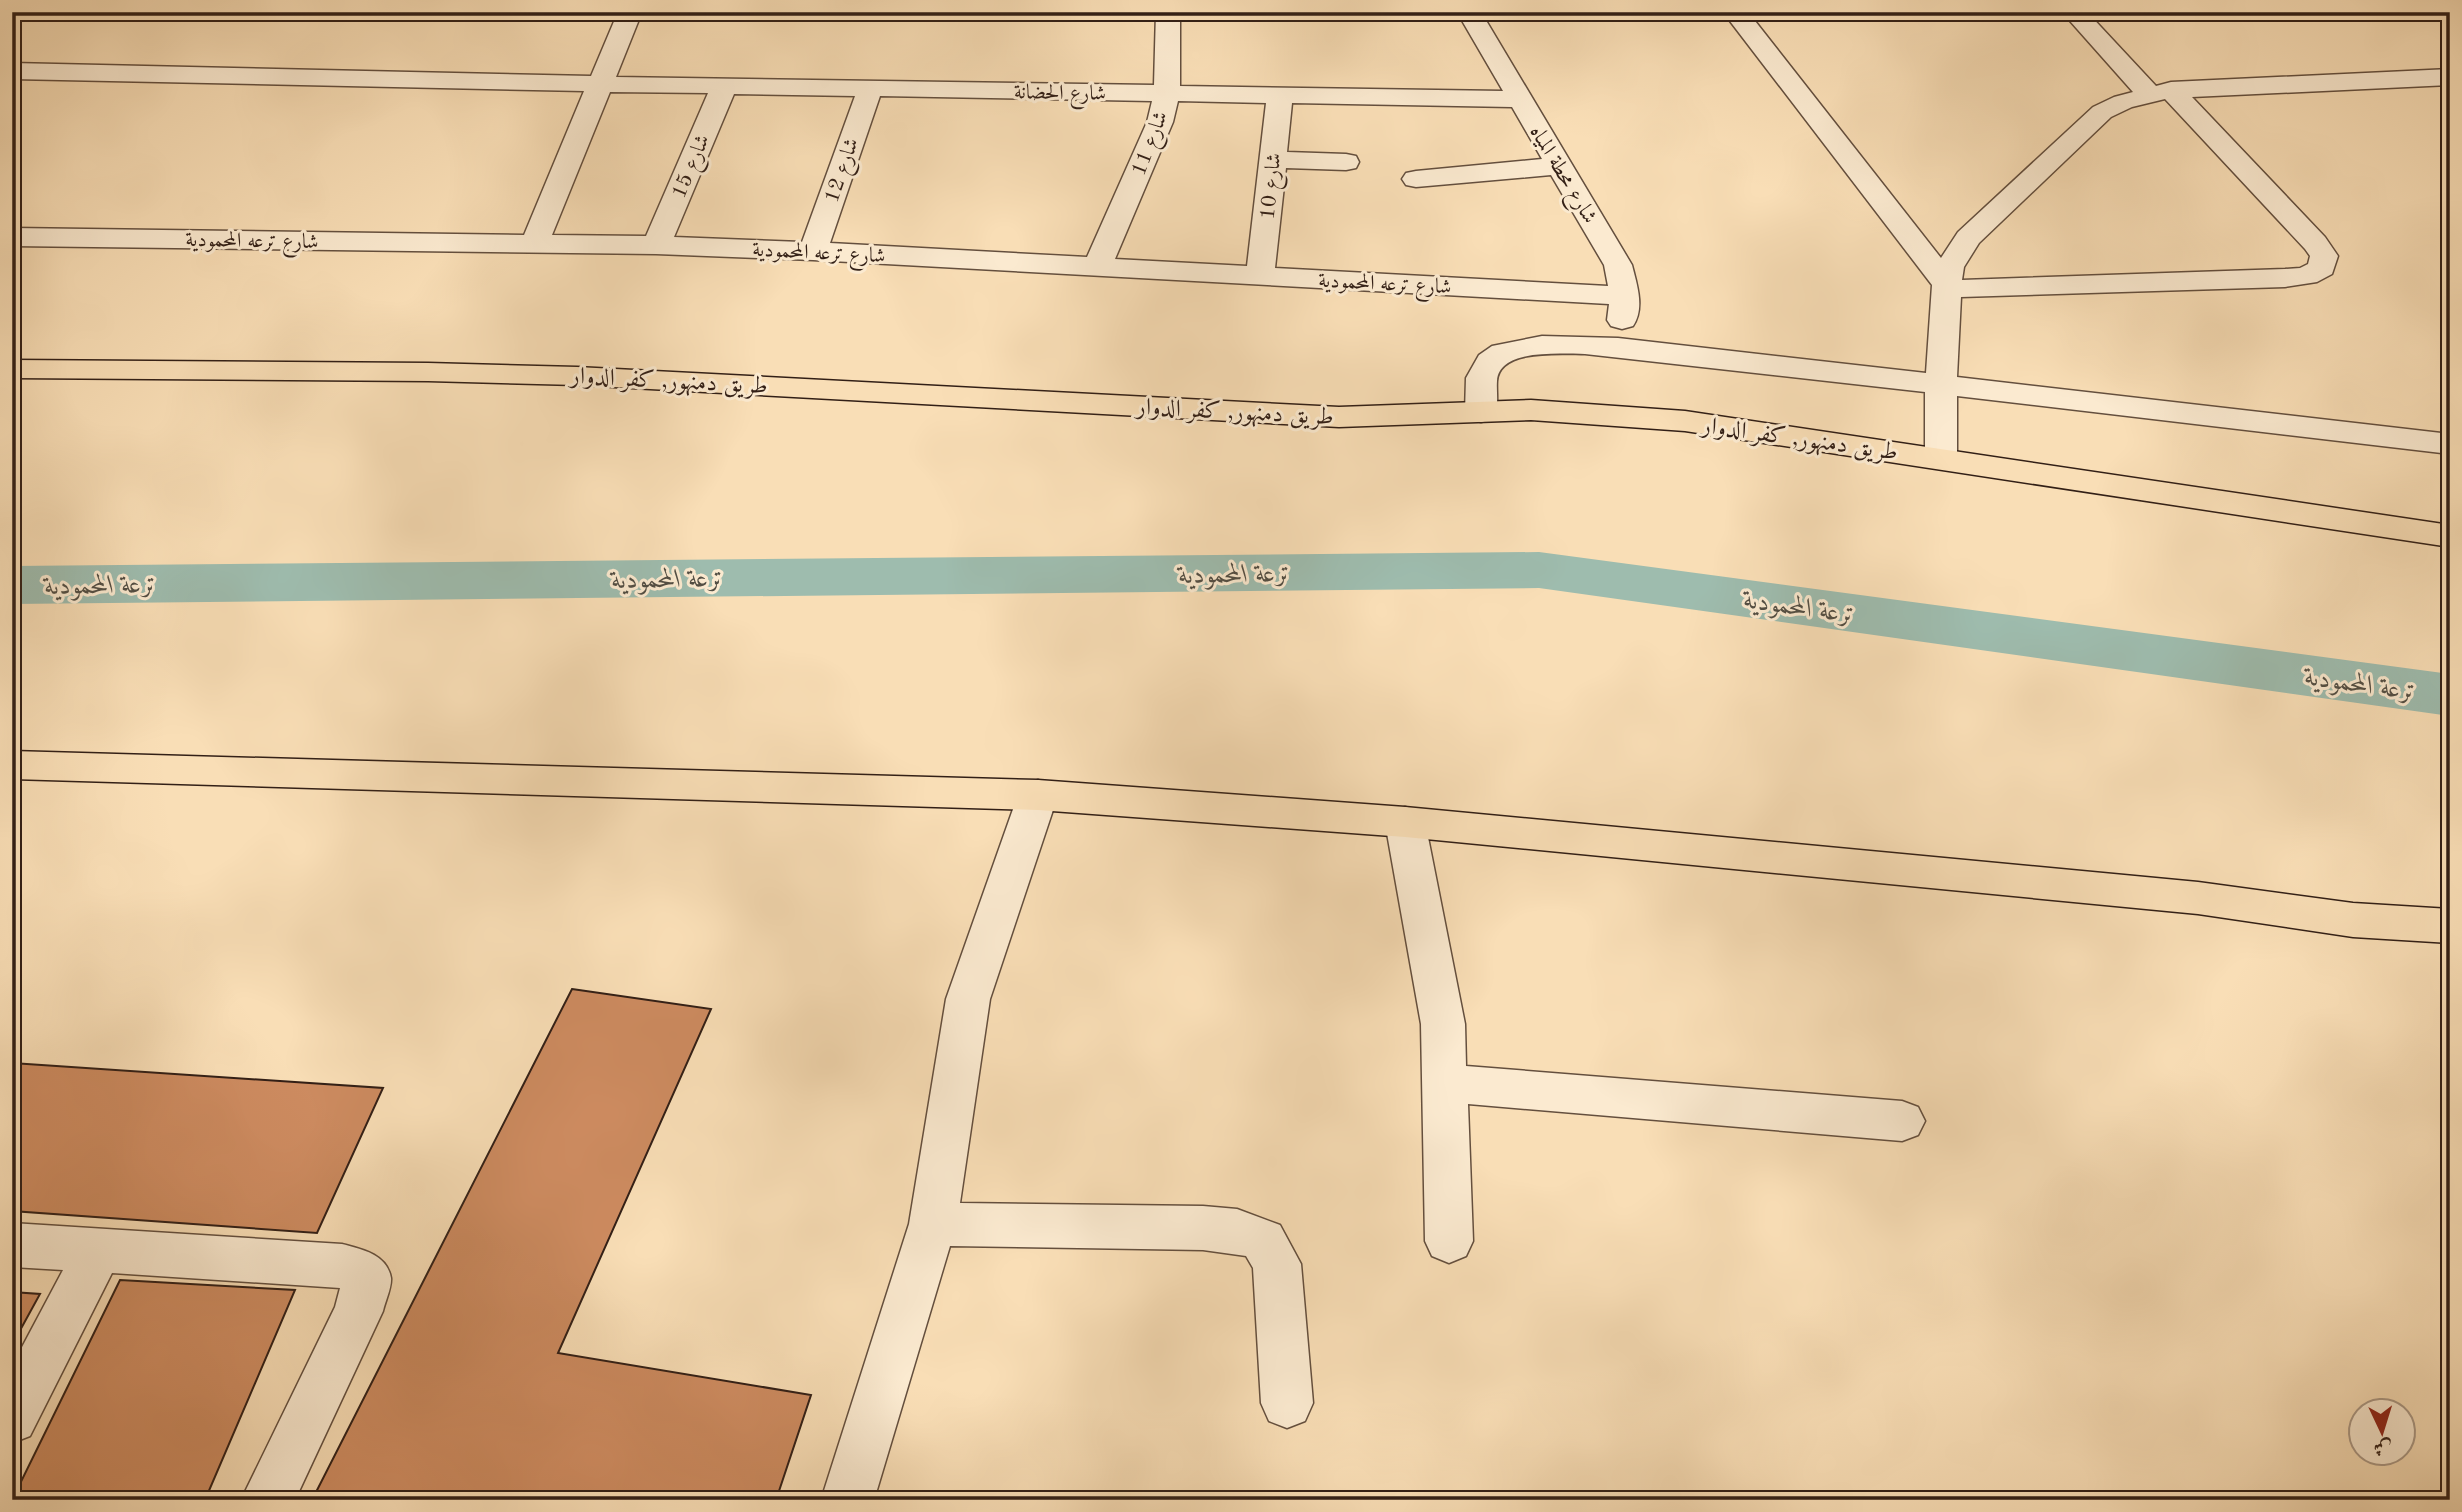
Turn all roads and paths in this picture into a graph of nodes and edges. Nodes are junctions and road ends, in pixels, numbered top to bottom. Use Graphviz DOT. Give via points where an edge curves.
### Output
graph roads {
  1 [pos="630,12"];
  2 [pos="1168,12"];
  3 [pos="1469,12"];
  4 [pos="1735,12"];
  5 [pos="2074,12"];
  6 [pos="12,71"];
  7 [pos="2450,78"];
  8 [pos="600,85"];
  9 [pos="724,87"];
  10 [pos="870,89"];
  11 [pos="2160,92"];
  12 [pos="1167,94"];
  13 [pos="1280,96"];
  14 [pos="1520,99"];
  15 [pos="1273,159"];
  16 [pos="1346,162"];
  17 [pos="1559,166"];
  18 [pos="1416,179"];
  19 [pos="12,237"];
  20 [pos="534,244"];
  21 [pos="656,245"];
  22 [pos="813,251"];
  23 [pos="1097,267"];
  24 [pos="1260,276"];
  25 [pos="1948,287"];
  26 [pos="1625,296"];
  27 [pos="1618,346"];
  28 [pos="12,369"];
  29 [pos="1941,383"];
  30 [pos="1481,412"];
  31 [pos="2450,444"];
  32 [pos="1941,458"];
  33 [pos="2450,536"];
  34 [pos="12,765"];
  35 [pos="1038,795"];
  36 [pos="1405,822"];
  37 [pos="2450,926"];
  38 [pos="1444,1083"];
  39 [pos="1902,1121"];
  40 [pos="933,1224"];
  41 [pos="1449,1241"];
  42 [pos="12,1245"];
  43 [pos="99,1250"];
  44 [pos="1287,1403"];
  45 [pos="12,1418"];
  46 [pos="267,1500"];
  47 [pos="847,1500"];
  1 -- 8 [label="street"];
  2 -- 12 [label="street, شارع 11"];
  3 -- 14 [label="street, شارع محطة المياه"];
  4 -- 25 [label="street"];
  5 -- 11 [label="street"];
  6 -- 8 [label="street, شارع الحضانة"];
  7 -- 11 [label="street"];
  8 -- 9 [label="street, شارع الحضانة"];
  8 -- 20 [label="street"];
  9 -- 10 [label="street, شارع الحضانة"];
  9 -- 21 [label="street, شارع 15"];
  10 -- 12 [label="street, شارع الحضانة"];
  10 -- 22 [label="street, شارع 12"];
  11 -- 25 [label="street" via="2102,112 1968,238 1950,267"];
  11 -- 25 [label="street" via="2315,243 2324,256 2322,268 2307,276 2285,278"];
  12 -- 13 [label="street, شارع الحضانة"];
  12 -- 23 [label="street, شارع 11" via="1160,121"];
  13 -- 14 [label="street, شارع الحضانة"];
  13 -- 15 [label="street, شارع 10"];
  14 -- 17 [label="street, شارع محطة المياه"];
  15 -- 16 [label="street"];
  15 -- 24 [label="street, شارع 10"];
  17 -- 18 [label="street"];
  17 -- 26 [label="street, شارع محطة المياه" via="1618,265"];
  19 -- 20 [label="street, شارع ترعه المحمودية"];
  20 -- 21 [label="street, شارع ترعه المحمودية"];
  21 -- 22 [label="street, شارع ترعه المحمودية"];
  22 -- 23 [label="street, شارع ترعه المحمودية"];
  23 -- 24 [label="street, شارع ترعه المحمودية"];
  24 -- 26 [label="street, شارع ترعه المحمودية"];
  25 -- 29 [label="street"];
  26 -- 27 [label="street, شارع محطة المياه"];
  27 -- 29 [label="street"];
  27 -- 30 [label="street" via="1536,345 1498,354 1482,373"];
  28 -- 30 [label="main road, طريق دمنهور, كفر الدوار" via="577,376 1339,417"];
  29 -- 31 [label="street"];
  29 -- 32 [label="street"];
  30 -- 32 [label="main road, طريق دمنهور, كفر الدوار" via="1633,416"];
  32 -- 33 [label="main road, طريق دمنهور, كفر الدوار"];
  34 -- 35 [label="main road"];
  35 -- 36 [label="main road"];
  35 -- 40 [label="street" via="968,999"];
  36 -- 37 [label="main road" via="2198,898 2353,920"];
  36 -- 38 [label="street" via="1443,1024"];
  38 -- 39 [label="street"];
  38 -- 41 [label="street"];
  40 -- 44 [label="street" via="1203,1228 1237,1231 1263,1240 1277,1264"];
  40 -- 47 [label="street"];
  42 -- 43 [label="street"];
  43 -- 45 [label="street"];
  43 -- 46 [label="street" via="342,1266 367,1279 358,1311"];
}
